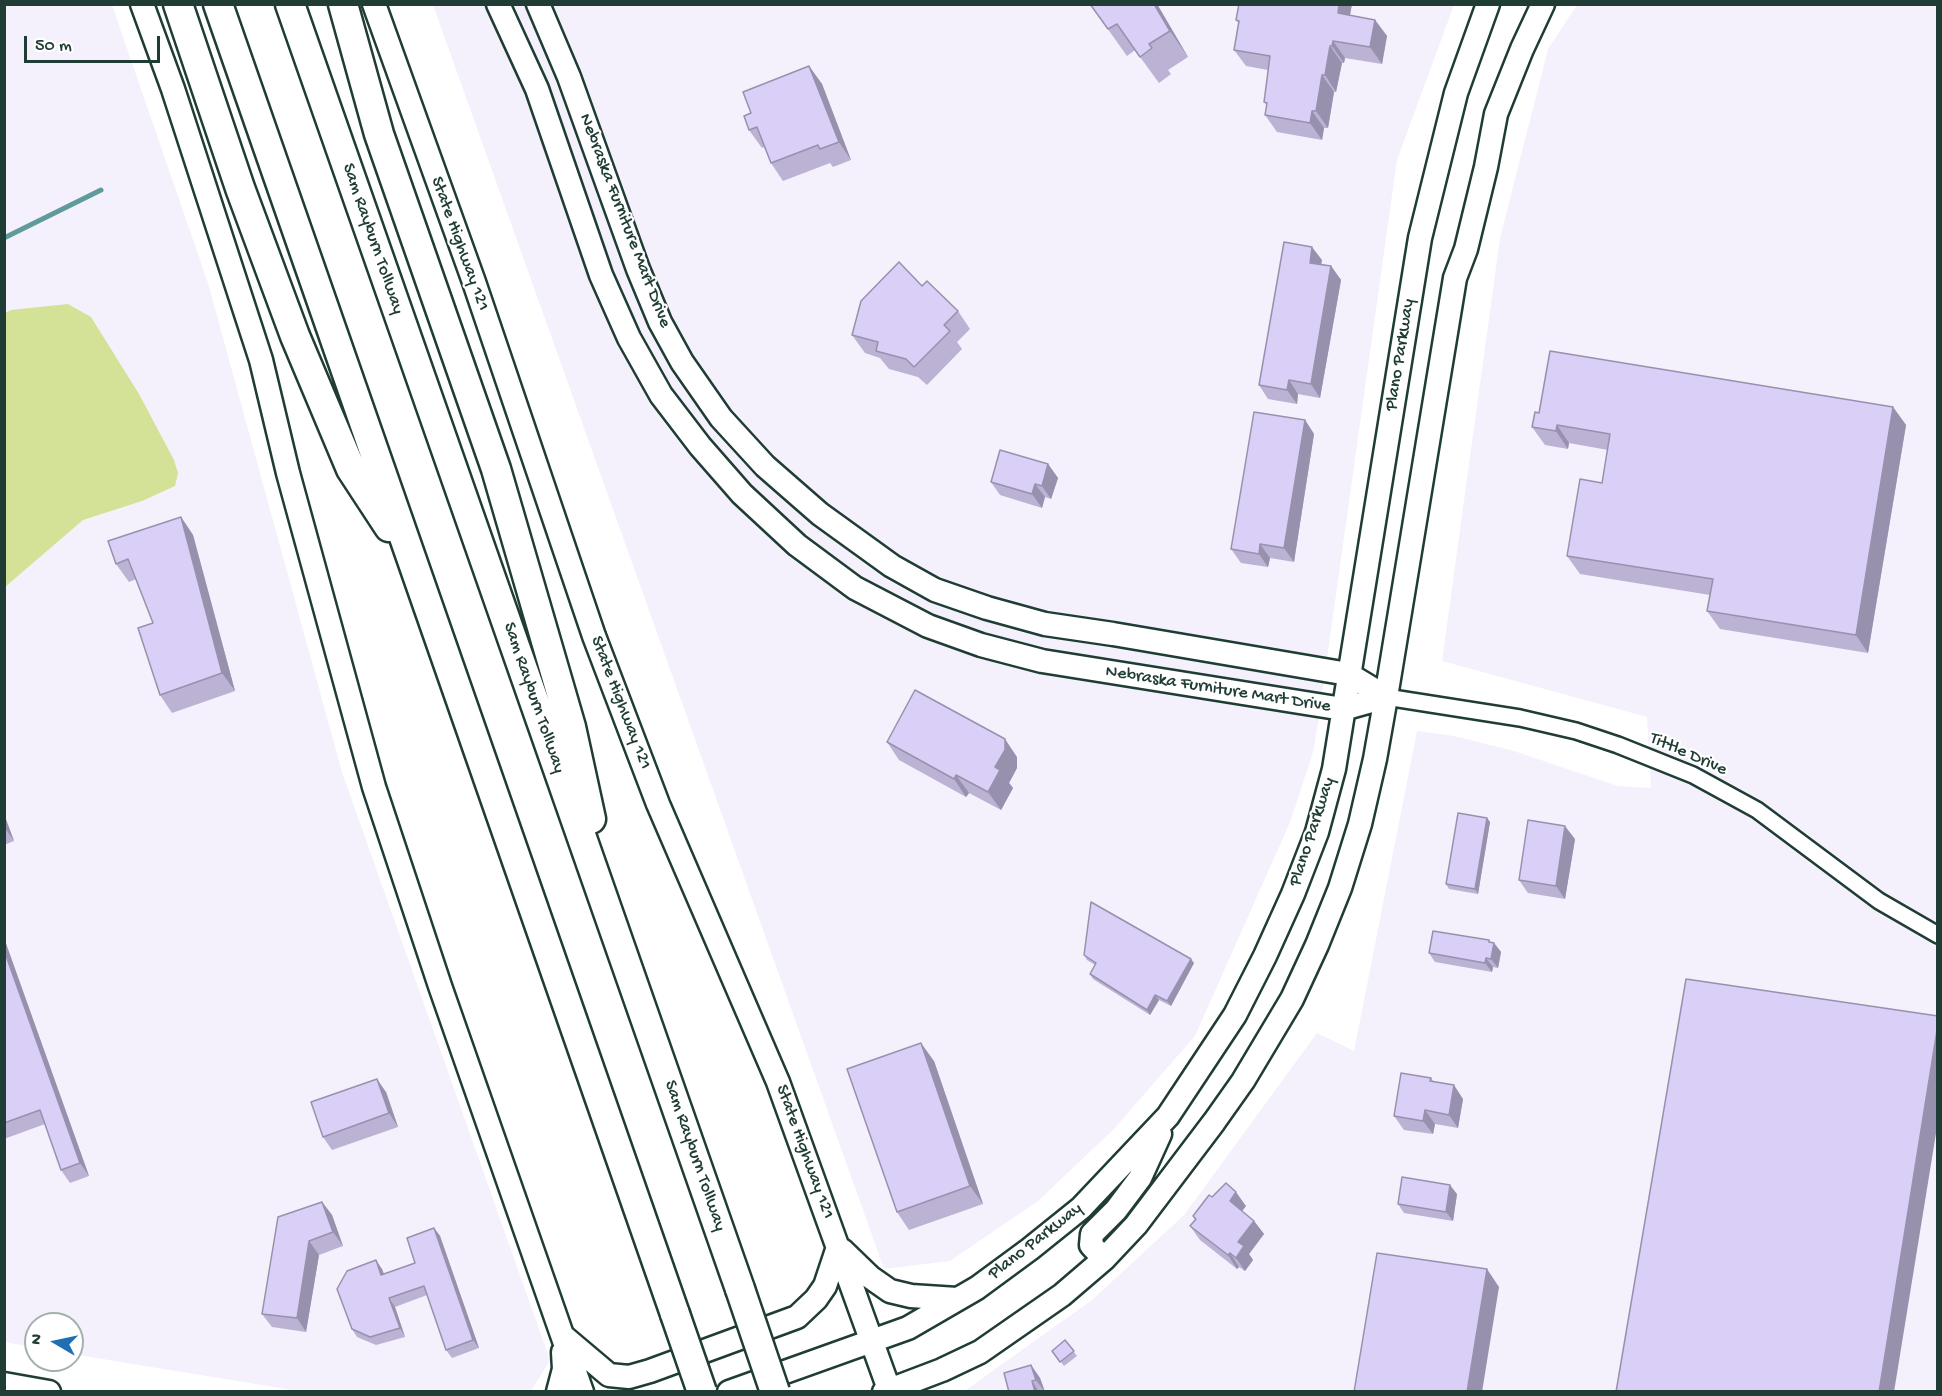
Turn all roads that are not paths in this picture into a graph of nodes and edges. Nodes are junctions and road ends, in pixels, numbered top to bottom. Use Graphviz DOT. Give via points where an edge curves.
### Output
graph roads {
  1 [pos="142,4"];
  2 [pos="178,4"];
  3 [pos="218,4"];
  4 [pos="290,4"];
  5 [pos="343,4"];
  6 [pos="374,4"];
  7 [pos="498,4"];
  8 [pos="538,4"];
  9 [pos="1488,4"];
  10 [pos="1543,4"];
  11 [pos="412,562"];
  12 [pos="1348,674"];
  13 [pos="1386,697"];
  14 [pos="1343,709"];
  15 [pos="1938,935"];
  16 [pos="617,938"];
  17 [pos="1168,1116"];
  18 [pos="838,1247"];
  19 [pos="1104,1259"];
  20 [pos="957,1299"];
  21 [pos="562,1336"];
  22 [pos="872,1342"];
  23 [pos="942,1370"];
  24 [pos="4,1384"];
  25 [pos="888,1391"];
  26 [pos="49,1392"];
  27 [pos="558,1392"];
  28 [pos="582,1392"];
  29 [pos="702,1392"];
  30 [pos="729,1392"];
  31 [pos="775,1392"];
  32 [pos="925,1392"];
  1 -- 21 [label="main road" via="261,360 374,787"];
  2 -- 11 [label="highway" via="295,336 351,469"];
  3 -- 11 [label="highway"];
  4 -- 16 [label="highway, Sam Rayburn Tollway"];
  5 -- 16 [label="highway" via="379,134 502,491 571,727"];
  6 -- 18 [label="main road, State Highway 121" via="603,658 658,804 778,1082"];
  7 -- 14 [label="main road, Nebraska Furniture Mart Drive" via="537,89 601,275 629,338 661,395 700,446 742,494 797,545 855,588 928,626 981,645 1042,662"];
  8 -- 12 [label="main road, Nebraska Furniture Mart Drive" via="569,77 638,269 682,362 721,418 765,466 820,514 892,566 935,590 987,608 1045,624"];
  9 -- 12 [label="main road, Plano Parkway" via="1456,93 1420,238"];
  10 -- 13 [label="main road" via="1496,114 1466,249 1455,278"];
  11 -- 29 [label="highway, bridge"];
  12 -- 13 [label="main road, Nebraska Furniture Mart Drive"];
  12 -- 14 [label="main road, Plano Parkway"];
  13 -- 14 [label="main road, Nebraska Furniture Mart Drive"];
  13 -- 15 [label="street, Tittle Drive" via="1576,731 1693,775 1757,810 1879,901"];
  13 -- 19 [label="main road" via="1360,824 1340,888 1292,999 1254,1065 1214,1122 1136,1225"];
  14 -- 17 [label="main road, Plano Parkway" via="1334,769 1317,832 1293,894 1235,1015"];
  16 -- 31 [label="highway, Sam Rayburn Tollway, bridge"];
  17 -- 19 [label="main road" via="1140,1178 1092,1234 1091,1245"];
  17 -- 20 [label="main road, Plano Parkway" via="1081,1208"];
  18 -- 20 [label="main road" via="890,1291"];
  18 -- 21 [label="main road" via="825,1286 797,1317 650,1371 629,1377 609,1375"];
  18 -- 22 [label="main road, State Highway 121"];
  19 -- 23 [label="main road" via="1010,1332"];
  20 -- 22 [label="main road, Plano Parkway" via="908,1328"];
  21 -- 27 [label="main road" via="564,1369"];
  21 -- 28 [label="main road"];
  22 -- 25 [label="main road, State Highway 121"];
  22 -- 30 [label="main road, Plano Parkway"];
  23 -- 25 [label="main road"];
  23 -- 32 [label="main road"];
  24 -- 26 [label="main road"];
}
